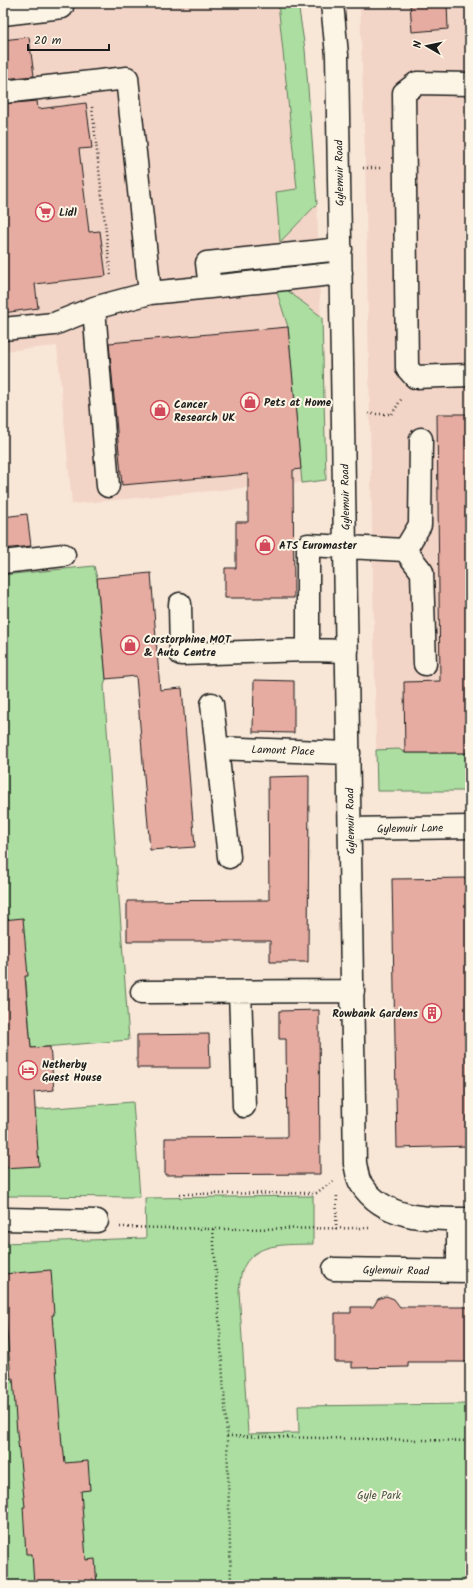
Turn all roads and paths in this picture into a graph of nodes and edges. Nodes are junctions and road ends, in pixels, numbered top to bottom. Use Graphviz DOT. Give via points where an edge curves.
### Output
graph roads {
  1 [pos="332,3"];
  2 [pos="62,7"];
  3 [pos="3,14"];
  4 [pos="470,84"];
  5 [pos="3,92"];
  6 [pos="92,105"];
  7 [pos="339,167"];
  8 [pos="404,168"];
  9 [pos="341,249"];
  10 [pos="341,273"];
  11 [pos="210,287"];
  12 [pos="150,293"];
  13 [pos="104,306"];
  14 [pos="3,328"];
  15 [pos="470,376"];
  16 [pos="415,377"];
  17 [pos="343,415"];
  18 [pos="421,439"];
  19 [pos="108,486"];
  20 [pos="346,547"];
  21 [pos="405,550"];
  22 [pos="64,556"];
  23 [pos="3,562"];
  24 [pos="180,604"];
  25 [pos="308,650"];
  26 [pos="347,651"];
  27 [pos="425,664"];
  28 [pos="212,704"];
  29 [pos="216,748"];
  30 [pos="349,753"];
  31 [pos="470,827"];
  32 [pos="350,829"];
  33 [pos="229,857"];
  34 [pos="353,991"];
  35 [pos="142,992"];
  36 [pos="240,992"];
  37 [pos="244,1106"];
  38 [pos="337,1178"];
  39 [pos="180,1194"];
  40 [pos="400,1214"];
  41 [pos="3,1219"];
  42 [pos="464,1219"];
  43 [pos="97,1221"];
  44 [pos="213,1229"];
  45 [pos="334,1269"];
  46 [pos="464,1271"];
  47 [pos="227,1436"];
  48 [pos="470,1441"];
  49 [pos="231,1585"];
  1 -- 7 [label="street, Gylemuir Road" via="337,55"];
  2 -- 3 [label="street"];
  4 -- 8 [label="street" via="417,83 404,93"];
  5 -- 12 [label="street" via="127,78"];
  6 -- 13 [label="path"];
  7 -- 8 [label="path"];
  7 -- 9 [label="street, Gylemuir Road"];
  8 -- 16 [label="street" via="407,368"];
  9 -- 10 [label="street, Gylemuir Road"];
  9 -- 11 [label="street" via="207,263"];
  10 -- 11 [label="street"];
  10 -- 17 [label="street, Gylemuir Road"];
  11 -- 12 [label="street"];
  12 -- 13 [label="street"];
  13 -- 14 [label="street" via="54,324"];
  13 -- 19 [label="street"];
  15 -- 16 [label="street"];
  16 -- 17 [label="path" via="392,414"];
  17 -- 20 [label="street, Gylemuir Road"];
  18 -- 21 [label="street" via="420,524"];
  20 -- 21 [label="street"];
  20 -- 25 [label="street" via="308,545"];
  20 -- 26 [label="street, Gylemuir Road"];
  21 -- 27 [label="street" via="422,572"];
  22 -- 23 [label="street"];
  24 -- 25 [label="street" via="181,654"];
  25 -- 26 [label="street"];
  26 -- 30 [label="street, Gylemuir Road"];
  28 -- 29 [label="street"];
  29 -- 30 [label="street, Lamont Place"];
  29 -- 33 [label="street"];
  30 -- 32 [label="street, Gylemuir Road"];
  31 -- 32 [label="street, Gylemuir Lane"];
  32 -- 34 [label="street, Gylemuir Road"];
  34 -- 36 [label="street"];
  34 -- 40 [label="street, Gylemuir Road" via="356,1164 360,1183 377,1202"];
  35 -- 36 [label="street"];
  36 -- 37 [label="street"];
  38 -- 39 [label="path" via="316,1193"];
  40 -- 42 [label="street, Gylemuir Road"];
  40 -- 44 [label="path" via="385,1228"];
  41 -- 43 [label="street"];
  42 -- 46 [label="street, Gylemuir Road"];
  43 -- 44 [label="path" via="120,1227"];
  44 -- 47 [label="path"];
  45 -- 46 [label="street, Gylemuir Road"];
  47 -- 48 [label="path"];
  47 -- 49 [label="path"];
}
